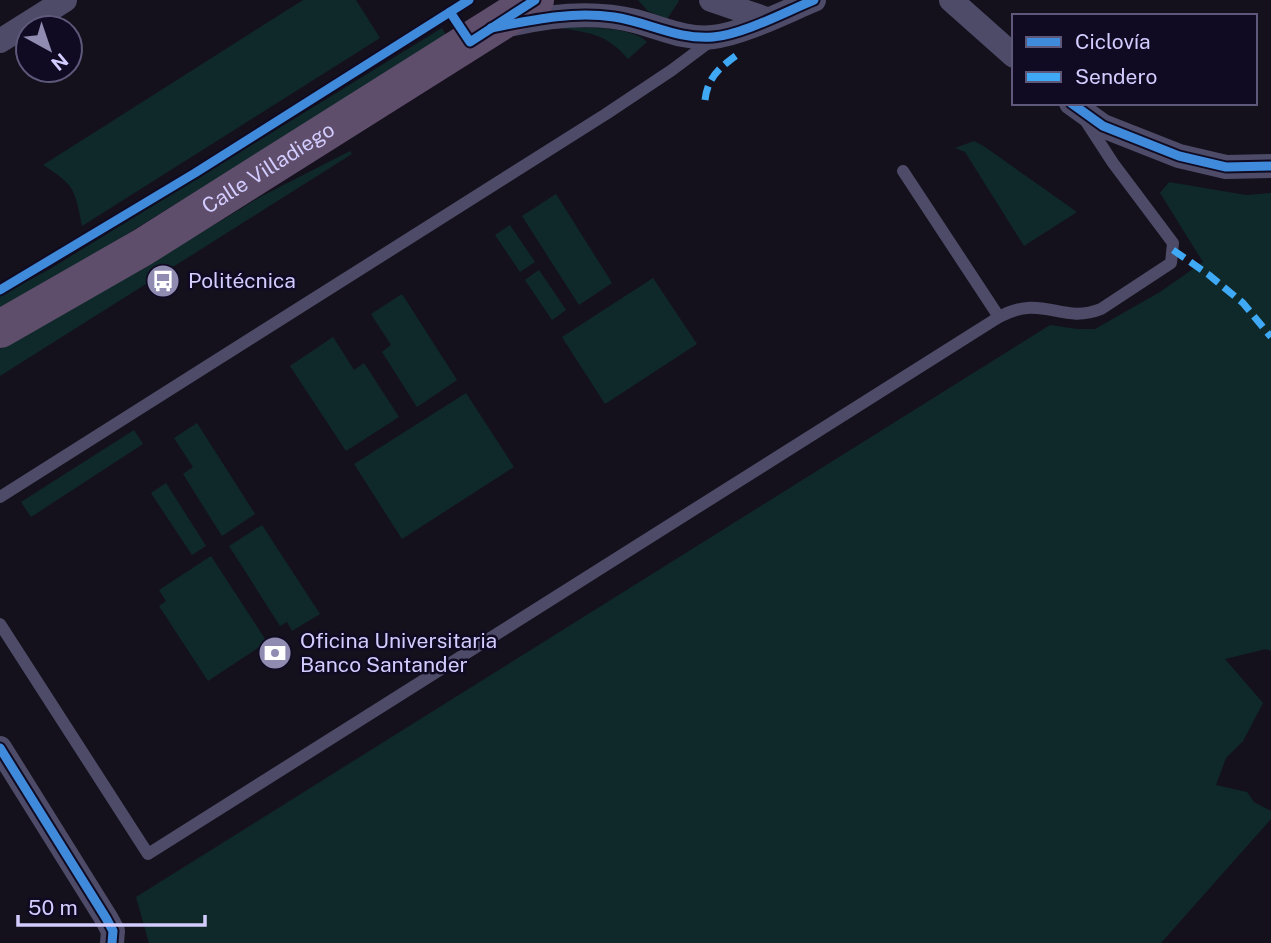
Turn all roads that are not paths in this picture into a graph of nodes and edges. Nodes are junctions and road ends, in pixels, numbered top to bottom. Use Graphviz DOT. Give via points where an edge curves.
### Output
graph roads {
  1 [pos="65,0"];
  2 [pos="534,0"];
  3 [pos="622,0"];
  4 [pos="814,0"];
  5 [pos="951,0"];
  6 [pos="717,3"];
  7 [pos="767,19"];
  8 [pos="636,21"];
  9 [pos="491,28"];
  10 [pos="715,37"];
  11 [pos="0,41"];
  12 [pos="1012,54"];
  13 [pos="1074,106"];
  14 [pos="1271,166"];
  15 [pos="903,171"];
  16 [pos="999,317"];
  17 [pos="0,329"];
  18 [pos="0,497"];
  19 [pos="0,624"];
  20 [pos="0,748"];
  21 [pos="111,943"];
  1 -- 11 [label="street"];
  2 -- 9 [label="highway, Calle Villadiego"];
  3 -- 8 [label="street"];
  4 -- 7 [label="street"];
  5 -- 12 [label="street"];
  6 -- 7 [label="street"];
  6 -- 10 [label="street" via="726,15"];
  7 -- 10 [label="street"];
  8 -- 9 [label="street" via="589,15 547,17"];
  8 -- 10 [label="street" via="682,35"];
  9 -- 17 [label="highway, Calle Villadiego" via="143,247"];
  10 -- 18 [label="lane" via="597,119"];
  13 -- 14 [label="street" via="1103,126 1179,156 1226,167"];
  13 -- 16 [label="lane" via="1173,243 1171,263 1090,314 1031,307"];
  15 -- 16 [label="lane"];
  16 -- 19 [label="lane" via="148,854"];
  20 -- 21 [label="street" via="106,918 113,931"];
}
